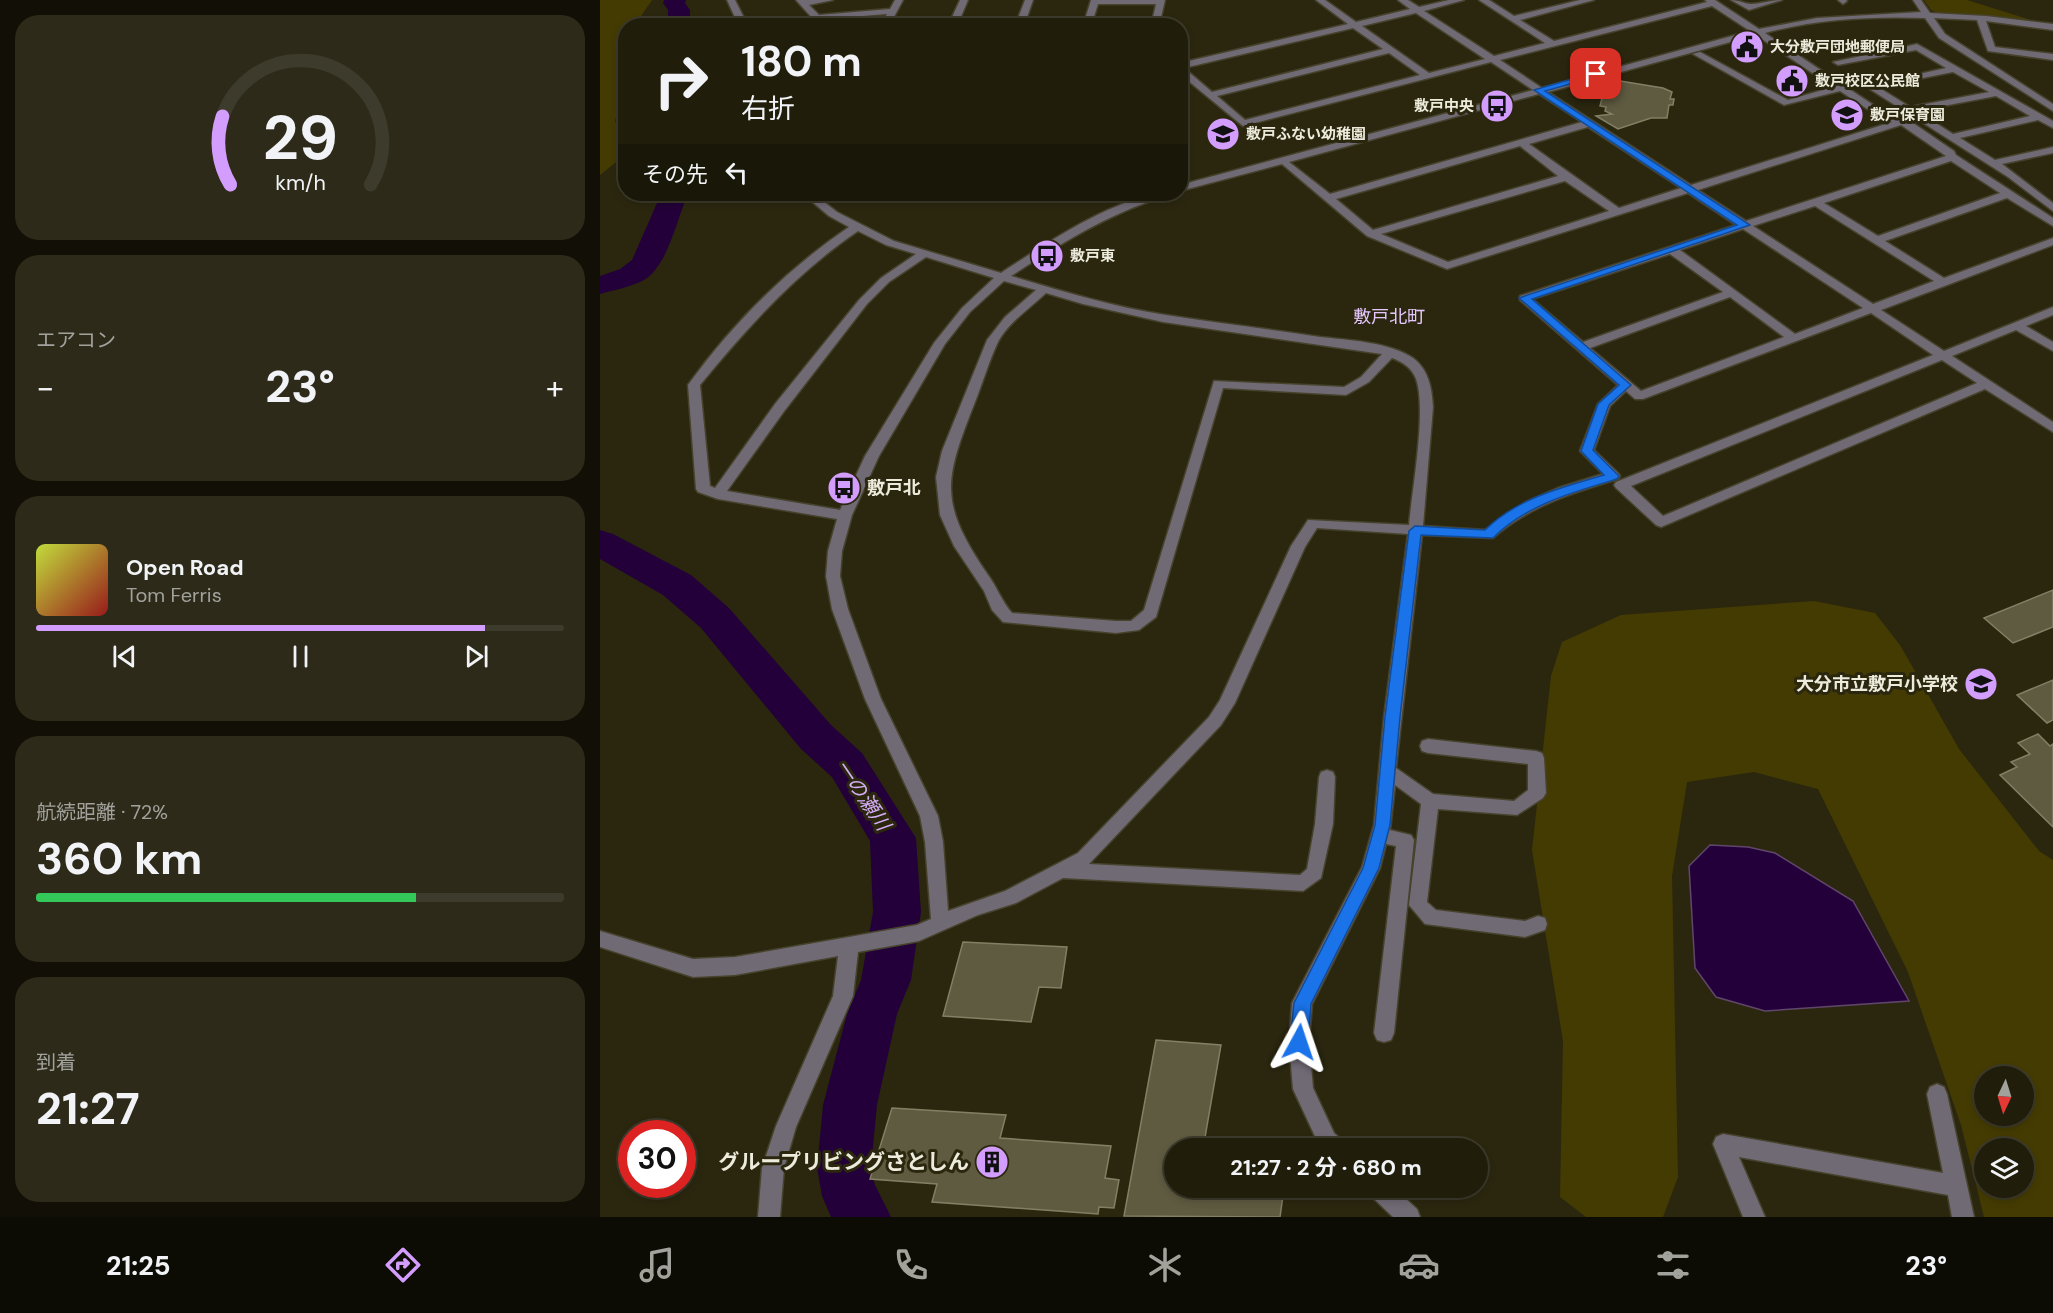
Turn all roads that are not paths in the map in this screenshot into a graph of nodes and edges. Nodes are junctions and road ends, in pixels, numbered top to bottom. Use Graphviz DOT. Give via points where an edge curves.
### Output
graph roads {
  1 [pos="731,0"];
  2 [pos="829,0"];
  3 [pos="899,0"];
  4 [pos="964,0"];
  5 [pos="1029,0"];
  6 [pos="1320,0"];
  7 [pos="1402,0"];
  8 [pos="1460,0"];
  9 [pos="1483,0"];
  10 [pos="1590,0"];
  11 [pos="1735,0"];
  12 [pos="1778,0"];
  13 [pos="1917,0"];
  14 [pos="801,1"];
  15 [pos="1095,1"];
  16 [pos="1160,1"];
  17 [pos="1711,1"];
  18 [pos="1417,10"];
  19 [pos="893,11"];
  20 [pos="1925,15"];
  21 [pos="740,18"];
  22 [pos="889,18"];
  23 [pos="956,18"];
  24 [pos="1022,18"];
  25 [pos="1090,18"];
  26 [pos="1157,18"];
  27 [pos="1981,18"];
  28 [pos="1513,19"];
  29 [pos="1355,25"];
  30 [pos="2053,27"];
  31 [pos="1758,31"];
  32 [pos="1553,44"];
  33 [pos="1390,50"];
  34 [pos="1697,54"];
  35 [pos="2053,57"];
  36 [pos="1492,59"];
  37 [pos="1838,62"];
  38 [pos="1188,66"];
  39 [pos="1953,69"];
  40 [pos="1188,75"];
  41 [pos="1427,76"];
  42 [pos="1839,88"];
  43 [pos="1538,90"];
  44 [pos="1998,93"];
  45 [pos="1210,95"];
  46 [pos="2053,108"];
  47 [pos="1908,110"];
  48 [pos="2039,117"];
  49 [pos="1901,122"];
  50 [pos="1590,123"];
  51 [pos="2053,125"];
  52 [pos="1952,137"];
  53 [pos="1522,143"];
  54 [pos="2053,150"];
  55 [pos="1952,157"];
  56 [pos="1287,164"];
  57 [pos="1994,164"];
  58 [pos="1566,177"];
  59 [pos="1188,186"];
  60 [pos="1690,189"];
  61 [pos="2007,194"];
  62 [pos="1329,198"];
  63 [pos="817,201"];
  64 [pos="1139,201"];
  65 [pos="1816,202"];
  66 [pos="2053,208"];
  67 [pos="1618,212"];
  68 [pos="2053,223"];
  69 [pos="1745,225"];
  70 [pos="856,227"];
  71 [pos="1371,234"];
  72 [pos="1877,240"];
  73 [pos="2053,241"];
  74 [pos="1672,249"];
  75 [pos="924,254"];
  76 [pos="1004,276"];
  77 [pos="1943,282"];
  78 [pos="1044,289"];
  79 [pos="1731,293"];
  80 [pos="1872,309"];
  81 [pos="2053,311"];
  82 [pos="2017,326"];
  83 [pos="1793,338"];
  84 [pos="1581,347"];
  85 [pos="2053,347"];
  86 [pos="1390,352"];
  87 [pos="1943,356"];
  88 [pos="1986,384"];
  89 [pos="1626,385"];
  90 [pos="2053,428"];
  91 [pos="718,494"];
  92 [pos="844,515"];
  93 [pos="1415,531"];
  94 [pos="1428,746"];
  95 [pos="1387,771"];
  96 [pos="1327,777"];
  97 [pos="1430,801"];
  98 [pos="1380,836"];
  99 [pos="1063,870"];
  100 [pos="940,923"];
  101 [pos="1538,924"];
  102 [pos="600,939"];
  103 [pos="857,944"];
  104 [pos="1384,1033"];
  105 [pos="1937,1094"];
  106 [pos="1326,1138"];
  107 [pos="1956,1186"];
  108 [pos="1389,1198"];
  109 [pos="769,1217"];
  110 [pos="1409,1217"];
  111 [pos="1754,1217"];
  112 [pos="1963,1217"];
  1 -- 21 [label="street"];
  2 -- 14 [label="street"];
  3 -- 19 [label="street"];
  4 -- 23 [label="street"];
  5 -- 24 [label="street"];
  6 -- 29 [label="street"];
  7 -- 18 [label="street"];
  8 -- 18 [label="street"];
  9 -- 28 [label="street"];
  10 -- 28 [label="street"];
  11 -- 12 [label="street" via="1749,7"];
  13 -- 20 [label="street"];
  14 -- 19 [label="street" via="816,18"];
  15 -- 16 [label="street"];
  15 -- 25 [label="street"];
  16 -- 26 [label="street"];
  17 -- 31 [label="street"];
  17 -- 32 [label="street"];
  18 -- 29 [label="street"];
  18 -- 36 [label="street"];
  19 -- 22 [label="street"];
  20 -- 27 [label="street"];
  20 -- 31 [label="street" via="1844,17"];
  20 -- 46 [label="street" via="1956,47"];
  27 -- 30 [label="street"];
  27 -- 35 [label="street" via="1992,49"];
  28 -- 32 [label="street"];
  29 -- 33 [label="street"];
  29 -- 38 [label="street"];
  31 -- 42 [label="street"];
  31 -- 43 [label="street"];
  32 -- 36 [label="street"];
  33 -- 41 [label="street"];
  33 -- 45 [label="street"];
  34 -- 42 [label="street" via="1787,103"];
  36 -- 41 [label="street"];
  36 -- 43 [label="street"];
  37 -- 39 [label="street" via="1917,47"];
  39 -- 44 [label="street"];
  39 -- 47 [label="street" via="1870,86"];
  40 -- 45 [label="street"];
  41 -- 45 [label="street" via="1243,123"];
  42 -- 49 [label="street"];
  43 -- 50 [label="street"];
  43 -- 59 [label="street"];
  44 -- 47 [label="street"];
  44 -- 48 [label="street"];
  47 -- 52 [label="street"];
  48 -- 51 [label="street"];
  48 -- 52 [label="street"];
  49 -- 55 [label="street"];
  49 -- 60 [label="street"];
  50 -- 53 [label="street"];
  50 -- 60 [label="street"];
  52 -- 57 [label="street"];
  53 -- 58 [label="street"];
  53 -- 62 [label="street"];
  54 -- 57 [label="street"];
  55 -- 61 [label="street"];
  55 -- 65 [label="street"];
  56 -- 62 [label="street"];
  57 -- 66 [label="street"];
  58 -- 67 [label="street"];
  58 -- 71 [label="street"];
  60 -- 67 [label="street"];
  60 -- 69 [label="street"];
  61 -- 68 [label="street"];
  61 -- 72 [label="street"];
  62 -- 71 [label="street"];
  63 -- 70 [label="street"];
  64 -- 76 [label="street" via="1065,236"];
  65 -- 69 [label="street"];
  65 -- 72 [label="street"];
  67 -- 71 [label="street" via="1447,266"];
  69 -- 74 [label="street"];
  69 -- 80 [label="street"];
  70 -- 75 [label="street"];
  70 -- 91 [label="street" via="827,245 790,280 694,385 703,489"];
  72 -- 77 [label="street"];
  73 -- 77 [label="street"];
  74 -- 79 [label="street"];
  74 -- 84 [label="street" via="1524,298"];
  75 -- 76 [label="street"];
  75 -- 91 [label="street" via="885,280 863,302"];
  76 -- 78 [label="street"];
  76 -- 92 [label="street" via="966,310 940,343 872,456"];
  77 -- 80 [label="street"];
  78 -- 86 [label="street" via="1122,311"];
  78 -- 86 [label="street" via="993,340 943,477 947,514 961,546 1008,618 1134,626 1151,613 1218,384 1346,390 1372,375"];
  79 -- 83 [label="street"];
  79 -- 84 [label="street"];
  80 -- 83 [label="street"];
  80 -- 87 [label="street"];
  81 -- 82 [label="street"];
  82 -- 85 [label="street"];
  82 -- 87 [label="street"];
  83 -- 89 [label="street" via="1638,396"];
  84 -- 89 [label="street"];
  86 -- 93 [label="street" via="1408,360 1421,373 1426,387"];
  87 -- 88 [label="street"];
  87 -- 88 [label="street" via="1621,485 1660,522"];
  88 -- 90 [label="street"];
  89 -- 93 [label="street" via="1604,404 1587,451 1612,476 1569,489 1504,518 1488,535"];
  91 -- 92 [label="street"];
  92 -- 100 [label="street" via="833,576 838,601 873,699 929,816"];
  93 -- 95 [label="street"];
  93 -- 99 [label="street" via="1313,523 1298,546 1227,703 1215,721 1084,858"];
  94 -- 97 [label="street" via="1536,758 1537,793 1517,808"];
  95 -- 97 [label="street"];
  95 -- 98 [label="street"];
  96 -- 99 [label="street" via="1315,873 1303,883"];
  97 -- 101 [label="street" via="1418,905 1432,918 1524,929"];
  98 -- 104 [label="street" via="1405,840"];
  98 -- 106 [label="street" via="1371,868 1302,1003 1299,1042 1303,1089"];
  99 -- 100 [label="street" via="1010,897"];
  100 -- 103 [label="street" via="919,933"];
  102 -- 103 [label="street" via="693,968 735,966"];
  103 -- 109 [label="street" via="843,996 786,1126 773,1168"];
  105 -- 107 [label="street"];
  107 -- 111 [label="street" via="1724,1144"];
  107 -- 112 [label="street"];
  108 -- 110 [label="street"];
}
